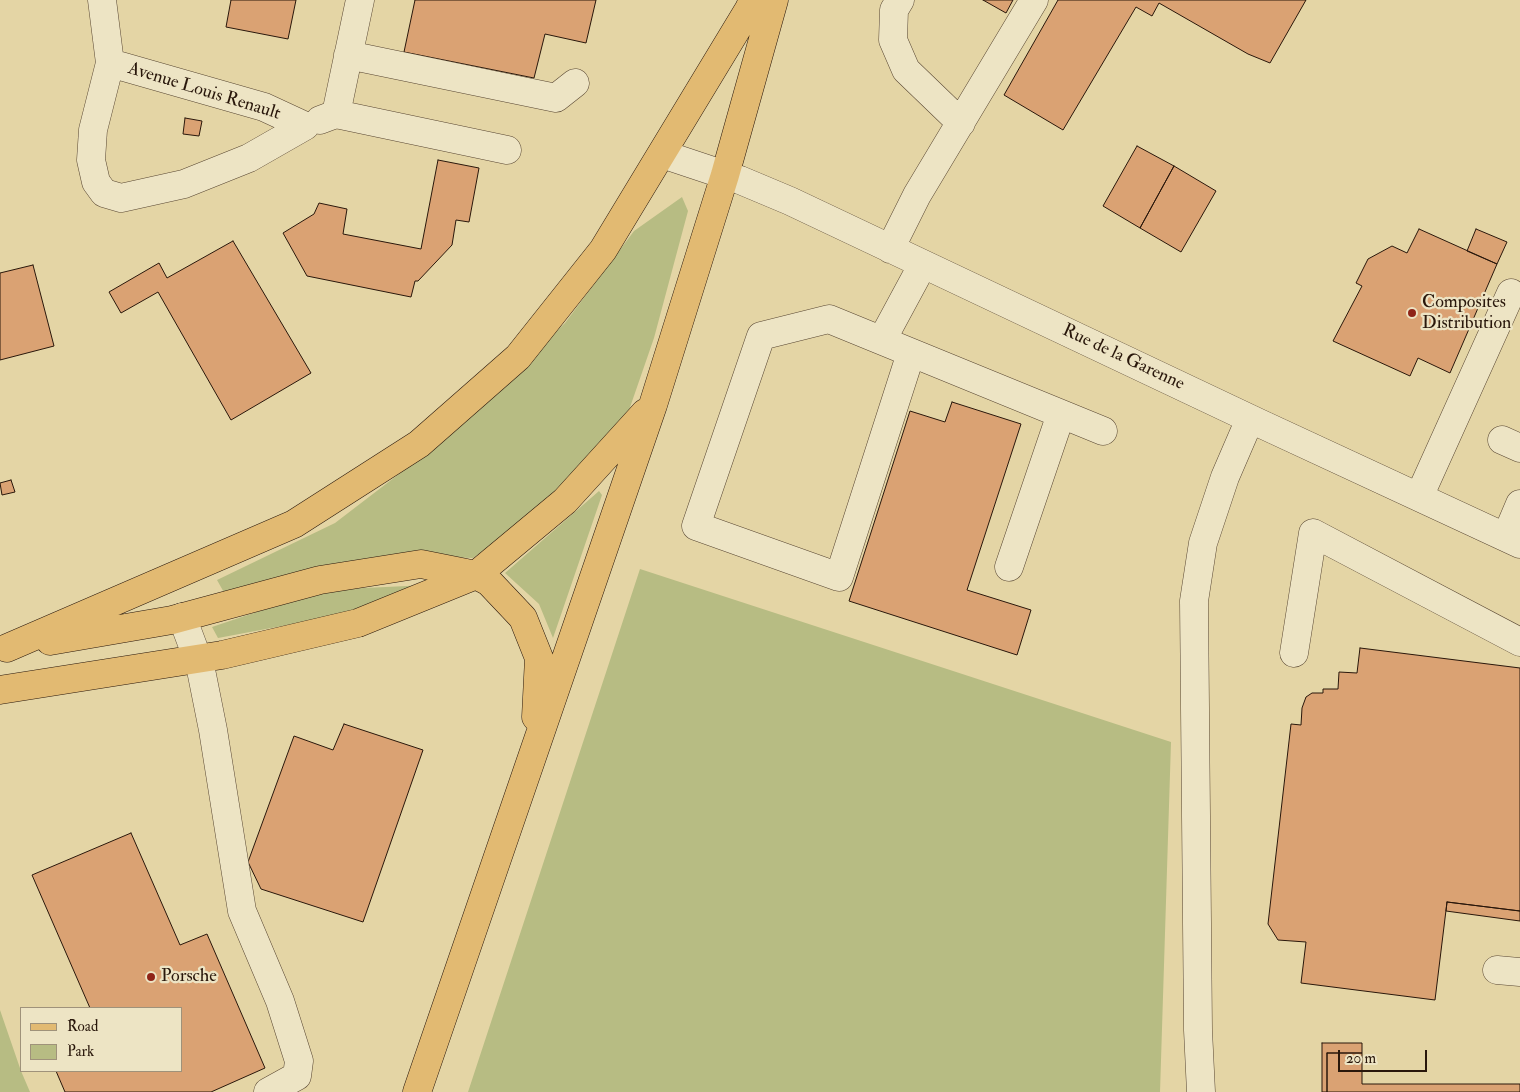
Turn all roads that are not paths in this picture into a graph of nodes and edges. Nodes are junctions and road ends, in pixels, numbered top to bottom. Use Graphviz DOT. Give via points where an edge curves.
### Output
graph roads {
  1 [pos="102,0"];
  2 [pos="360,0"];
  3 [pos="753,0"];
  4 [pos="774,0"];
  5 [pos="900,0"];
  6 [pos="1034,0"];
  7 [pos="348,55"];
  8 [pos="110,63"];
  9 [pos="575,83"];
  10 [pos="336,114"];
  11 [pos="961,123"];
  12 [pos="305,126"];
  13 [pos="507,150"];
  14 [pos="662,154"];
  15 [pos="725,175"];
  16 [pos="890,249"];
  17 [pos="923,264"];
  18 [pos="1511,292"];
  19 [pos="882,340"];
  20 [pos="911,353"];
  21 [pos="653,404"];
  22 [pos="1061,414"];
  23 [pos="1250,419"];
  24 [pos="1103,431"];
  25 [pos="1419,497"];
  26 [pos="1520,504"];
  27 [pos="1513,540"];
  28 [pos="1009,567"];
  29 [pos="476,575"];
  30 [pos="182,617"];
  31 [pos="1520,642"];
  32 [pos="3,649"];
  33 [pos="1294,653"];
  34 [pos="199,658"];
  35 [pos="0,690"];
  36 [pos="515,806"];
  37 [pos="268,1092"];
  38 [pos="417,1092"];
  39 [pos="1201,1092"];
  1 -- 8 [label="street, Avenue Louis Renault"];
  2 -- 7 [label="street"];
  3 -- 14 [label="main road"];
  4 -- 15 [label="main road"];
  5 -- 11 [label="street" via="894,10 893,40 906,70"];
  6 -- 11 [label="street"];
  7 -- 9 [label="street" via="556,98"];
  7 -- 10 [label="street"];
  8 -- 12 [label="street, Avenue Louis Renault" via="264,107"];
  8 -- 12 [label="street, Avenue Louis Renault" via="93,130 91,160 96,182 104,193 121,198 184,184 248,158"];
  10 -- 12 [label="street"];
  10 -- 13 [label="street"];
  11 -- 16 [label="street" via="917,195"];
  14 -- 15 [label="street, Rue de la Garenne"];
  14 -- 32 [label="main road" via="603,250 518,357 419,444 294,524"];
  15 -- 16 [label="street, Rue de la Garenne" via="790,201"];
  15 -- 21 [label="main road"];
  16 -- 17 [label="street, Rue de la Garenne"];
  17 -- 19 [label="street"];
  17 -- 23 [label="street, Rue de la Garenne"];
  18 -- 25 [label="street"];
  19 -- 20 [label="street"];
  19 -- 20 [label="street" via="829,318 761,336 696,526 839,577"];
  20 -- 22 [label="street"];
  21 -- 29 [label="main road" via="565,501"];
  21 -- 36 [label="main road"];
  22 -- 24 [label="street"];
  22 -- 28 [label="street"];
  23 -- 25 [label="street, Rue de la Garenne"];
  23 -- 39 [label="street" via="1225,477 1203,543 1194,601"];
  25 -- 27 [label="street, Rue de la Garenne"];
  26 -- 27 [label="street"];
  29 -- 30 [label="main road" via="421,564 320,580"];
  29 -- 34 [label="main road" via="358,623"];
  29 -- 36 [label="main road" via="489,582 524,618 539,658 537,712"];
  30 -- 32 [label="main road"];
  30 -- 34 [label="street"];
  31 -- 33 [label="street" via="1313,533"];
  34 -- 35 [label="main road"];
  34 -- 37 [label="street" via="242,911 280,1001 299,1061 297,1076"];
  36 -- 38 [label="main road"];
}
